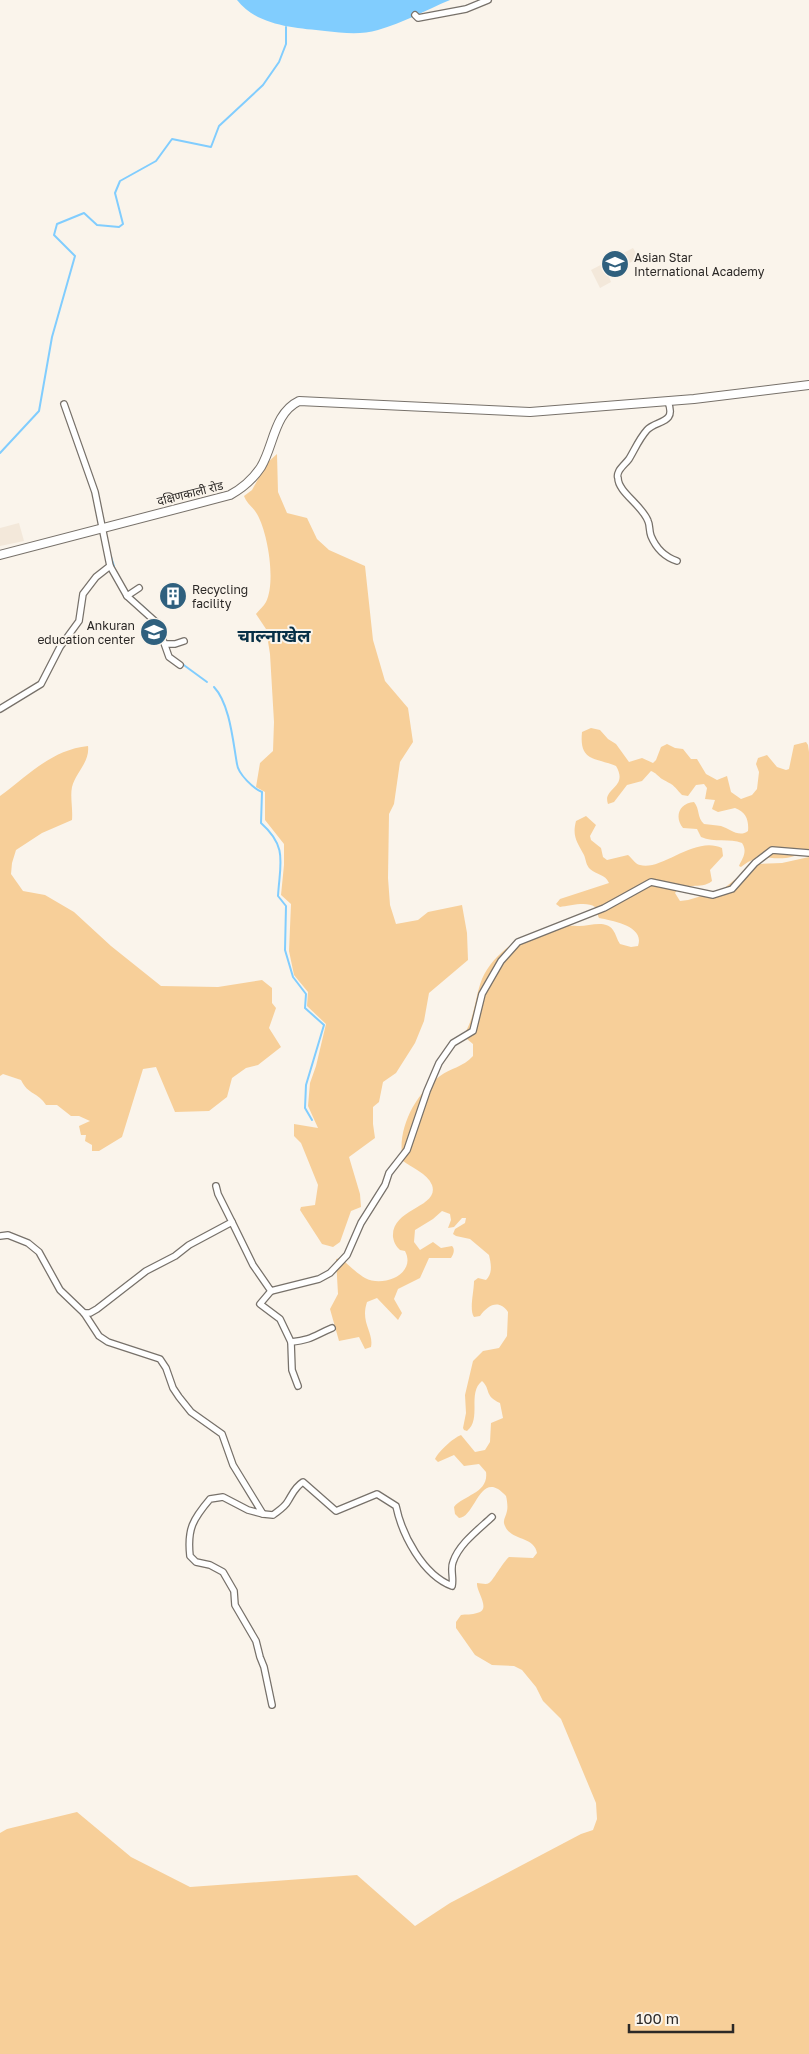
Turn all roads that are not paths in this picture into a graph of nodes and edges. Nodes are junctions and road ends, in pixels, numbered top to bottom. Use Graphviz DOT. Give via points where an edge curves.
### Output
graph roads {
  1 [pos="488,0"];
  2 [pos="415,15"];
  3 [pos="809,385"];
  4 [pos="668,402"];
  5 [pos="64,404"];
  6 [pos="102,529"];
  7 [pos="0,554"];
  8 [pos="677,560"];
  9 [pos="110,566"];
  10 [pos="137,590"];
  11 [pos="126,596"];
  12 [pos="184,641"];
  13 [pos="167,644"];
  14 [pos="180,664"];
  15 [pos="0,709"];
  16 [pos="809,853"];
  17 [pos="216,1186"];
  18 [pos="232,1222"];
  19 [pos="0,1236"];
  20 [pos="271,1291"];
  21 [pos="84,1313"];
  22 [pos="332,1328"];
  23 [pos="291,1342"];
  24 [pos="298,1386"];
  25 [pos="263,1514"];
  26 [pos="492,1517"];
  27 [pos="272,1705"];
  1 -- 2 [label="street" via="466,9 418,18"];
  3 -- 4 [label="main road, दक्षिणकाली रोड"];
  4 -- 6 [label="main road, दक्षिणकाली रोड" via="520,412 299,401 280,418 261,466 238,491"];
  4 -- 8 [label="street" via="668,418 644,433 618,472 618,478 622,491 631,497 648,520 656,546 667,558"];
  5 -- 6 [label="street" via="95,492"];
  6 -- 7 [label="main road, दक्षिणकाली रोड"];
  6 -- 9 [label="street"];
  9 -- 11 [label="street"];
  9 -- 15 [label="street" via="83,594 79,621 40,684"];
  10 -- 11 [label="street"];
  11 -- 13 [label="street" via="157,623"];
  12 -- 13 [label="street"];
  13 -- 14 [label="street" via="169,657"];
  16 -- 20 [label="street" via="772,850 755,863 732,889 713,895 650,882 604,908 518,942 501,961 482,994 473,1031 453,1043 438,1063 407,1150 389,1173 347,1255 330,1273 319,1279"];
  17 -- 18 [label="street"];
  18 -- 20 [label="street" via="253,1265"];
  18 -- 21 [label="street" via="146,1271 97,1309"];
  19 -- 21 [label="street" via="8,1235 28,1243 39,1252 60,1290"];
  20 -- 23 [label="street" via="260,1304 280,1319"];
  21 -- 25 [label="street" via="99,1336 108,1342 160,1359 173,1388 191,1412 222,1434 233,1465"];
  22 -- 23 [label="street" via="316,1337"];
  23 -- 24 [label="street" via="292,1370"];
  25 -- 26 [label="street" via="273,1516 287,1503 295,1487 303,1482 336,1511 377,1494 396,1506 403,1532 417,1555 443,1582 452,1586 452,1564 460,1548"];
  25 -- 27 [label="street" via="223,1497 210,1499 195,1516 188,1538 190,1556 196,1562 223,1572 234,1591 234,1605 256,1641"];
}
